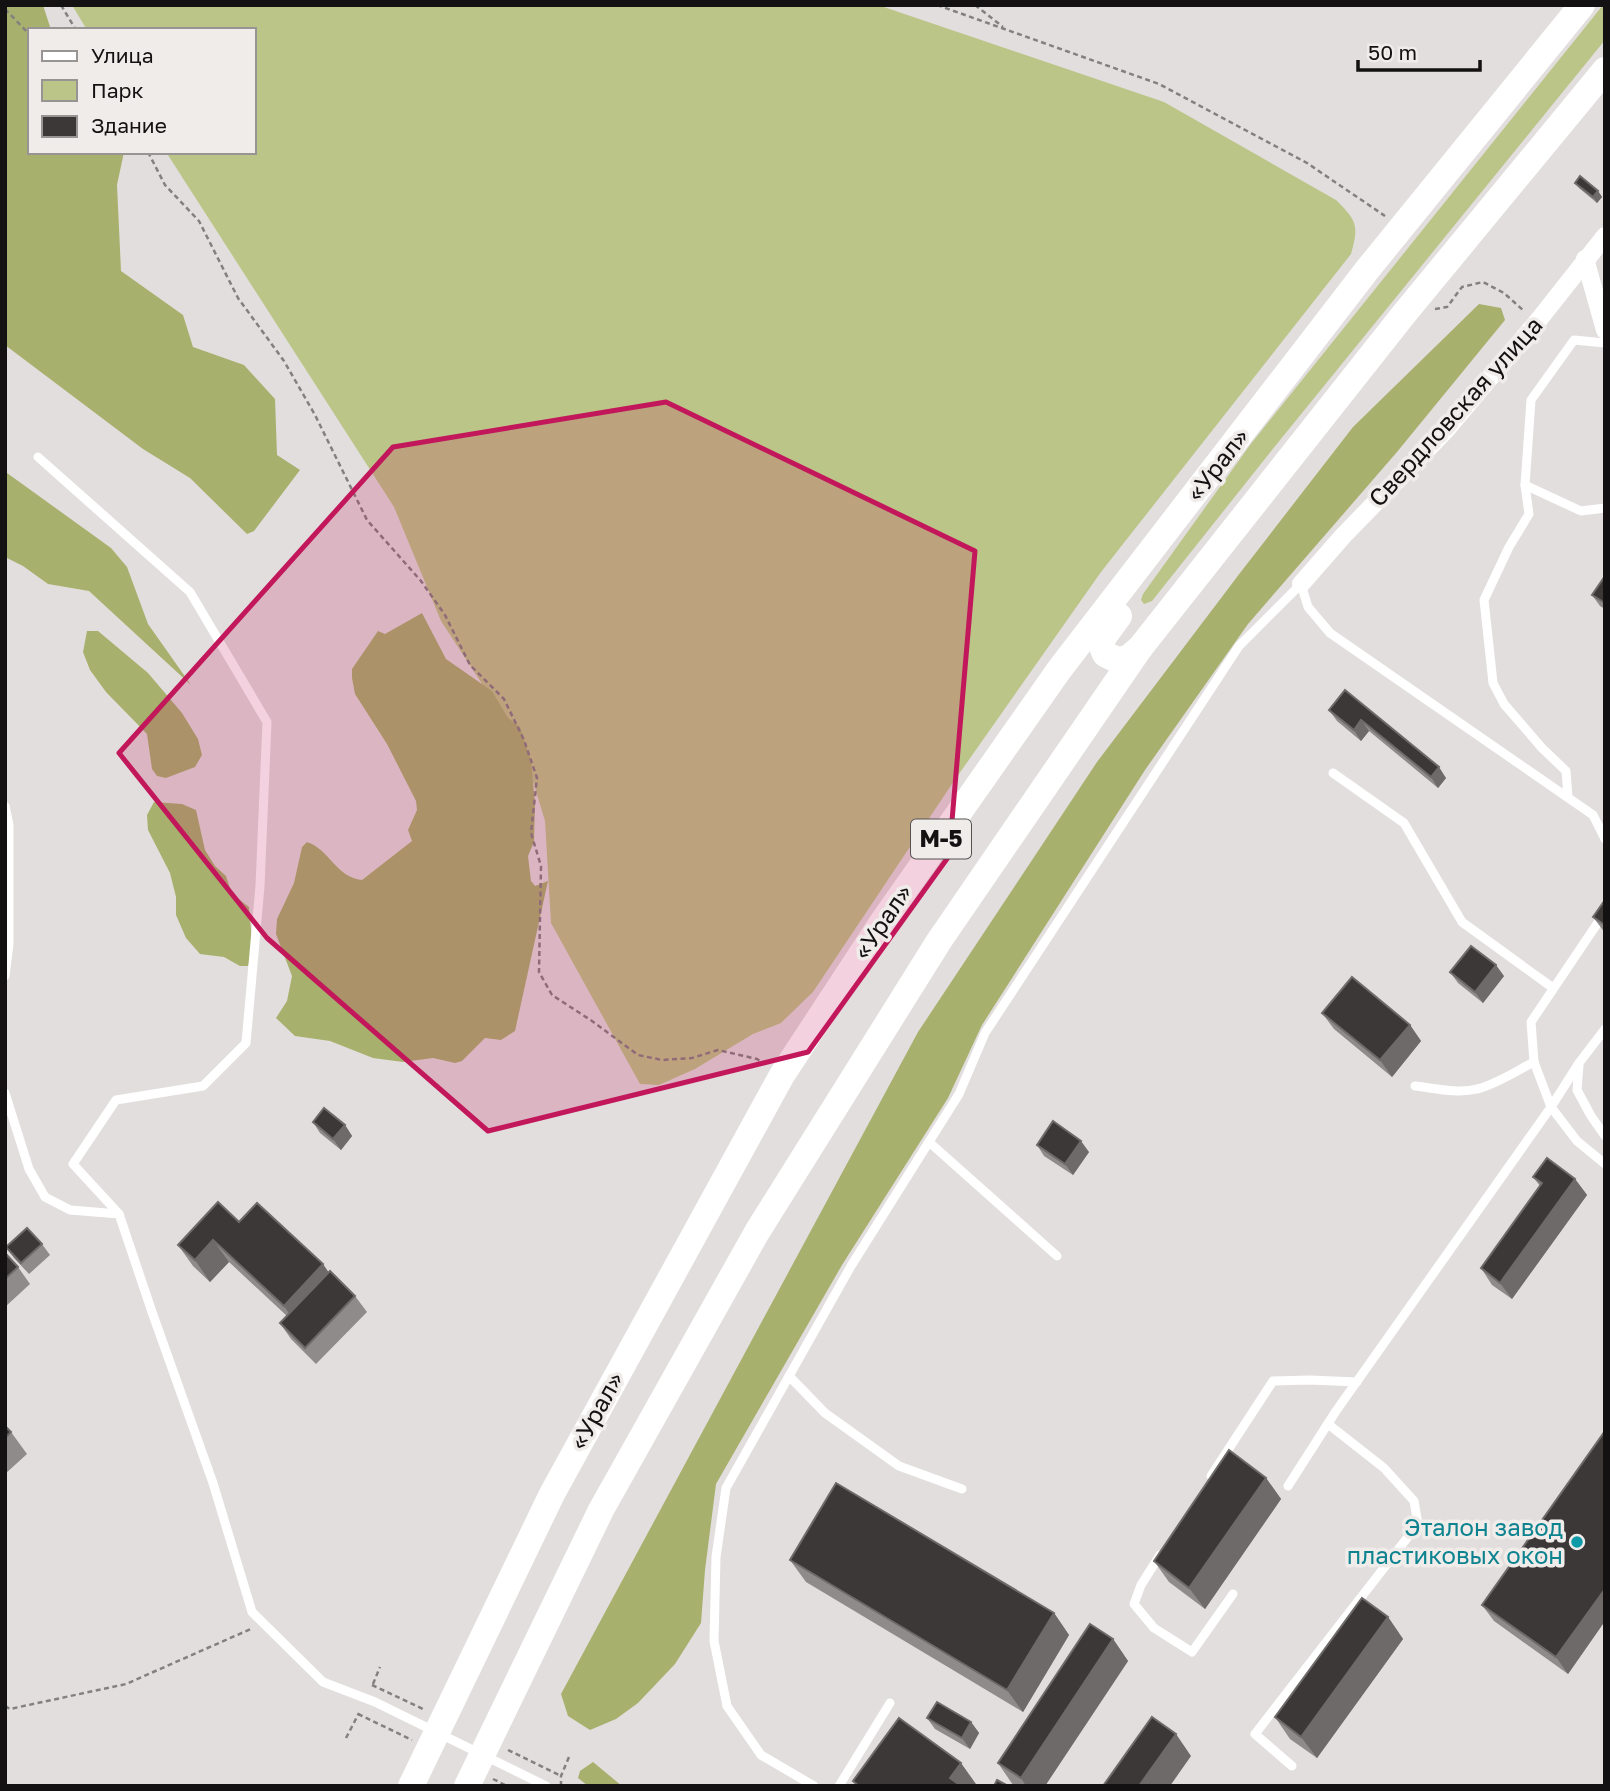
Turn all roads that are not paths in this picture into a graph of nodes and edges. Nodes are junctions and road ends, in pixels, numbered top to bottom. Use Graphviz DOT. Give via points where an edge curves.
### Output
graph roads {
  1 [pos="1582,5"];
  2 [pos="1605,70"];
  3 [pos="1605,236"];
  4 [pos="1585,259"];
  5 [pos="1605,330"];
  6 [pos="1605,343"];
  7 [pos="38,457"];
  8 [pos="1525,485"];
  9 [pos="1605,508"];
  10 [pos="1147,556"];
  11 [pos="1301,584"];
  12 [pos="1140,648"];
  13 [pos="1333,773"];
  14 [pos="1568,797"];
  15 [pos="5,806"];
  16 [pos="1605,839"];
  17 [pos="1605,912"];
  18 [pos="5,975"];
  19 [pos="1553,988"];
  20 [pos="1605,1029"];
  21 [pos="1534,1062"];
  22 [pos="1579,1063"];
  23 [pos="1415,1086"];
  24 [pos="5,1093"];
  25 [pos="1550,1107"];
  26 [pos="1605,1136"];
  27 [pos="929,1142"];
  28 [pos="1605,1164"];
  29 [pos="119,1214"];
  30 [pos="1057,1256"];
  31 [pos="789,1376"];
  32 [pos="1357,1382"];
  33 [pos="1328,1424"];
  34 [pos="1207,1483"];
  35 [pos="1288,1486"];
  36 [pos="962,1489"];
  37 [pos="1163,1551"];
  38 [pos="1233,1594"];
  39 [pos="890,1703"];
  40 [pos="1292,1766"];
  41 [pos="411,1786"];
  42 [pos="467,1786"];
  43 [pos="546,1786"];
  44 [pos="814,1786"];
  45 [pos="839,1786"];
  1 -- 10 [label="main road, «Урал» / М-5" via="1359,281"];
  2 -- 12 [label="main road, М-5" via="1404,314"];
  3 -- 4 [label="street, Свердловская улица"];
  4 -- 5 [label="street"];
  4 -- 11 [label="street, Свердловская улица" via="1446,430"];
  6 -- 8 [label="lane" via="1574,341 1531,400"];
  7 -- 29 [label="lane" via="190,592 267,722 260,886 246,1042 203,1086 116,1100 74,1164"];
  8 -- 9 [label="lane" via="1581,511"];
  8 -- 14 [label="lane" via="1529,514 1484,600 1493,683 1504,704 1566,771"];
  10 -- 12 [label="main road" via="1139,589 1100,642 1105,654 1117,660"];
  10 -- 41 [label="main road, «Урал» / М-5" via="1035,704 782,1075 552,1494"];
  11 -- 14 [label="lane" via="1308,607 1331,632"];
  11 -- 27 [label="lane" via="1239,646 985,1033 959,1094"];
  12 -- 42 [label="main road, М-5" via="939,941 757,1232 601,1510"];
  13 -- 19 [label="lane" via="1404,823 1462,922"];
  14 -- 16 [label="lane" via="1593,815"];
  15 -- 18 [label="lane" via="9,825"];
  17 -- 19 [label="lane"];
  19 -- 21 [label="lane" via="1531,1022"];
  20 -- 22 [label="lane"];
  21 -- 23 [label="lane" via="1477,1090"];
  21 -- 25 [label="lane"];
  22 -- 25 [label="lane"];
  22 -- 26 [label="lane" via="1577,1090"];
  24 -- 29 [label="lane" via="29,1169 45,1197 70,1210"];
  25 -- 28 [label="lane" via="1577,1141"];
  25 -- 32 [label="lane"];
  27 -- 30 [label="lane"];
  27 -- 31 [label="lane"];
  29 -- 43 [label="lane" via="214,1483 253,1612 323,1682 375,1702"];
  31 -- 36 [label="lane" via="825,1413 899,1466"];
  31 -- 44 [label="lane" via="726,1488 716,1557 714,1641 727,1706 739,1724 761,1755"];
  32 -- 33 [label="lane"];
  32 -- 34 [label="lane" via="1273,1381"];
  33 -- 35 [label="lane"];
  33 -- 40 [label="lane" via="1384,1468 1414,1501 1418,1524 1255,1734"];
  37 -- 38 [label="lane" via="1134,1604 1154,1628 1192,1651"];
  39 -- 45 [label="lane"];
}
